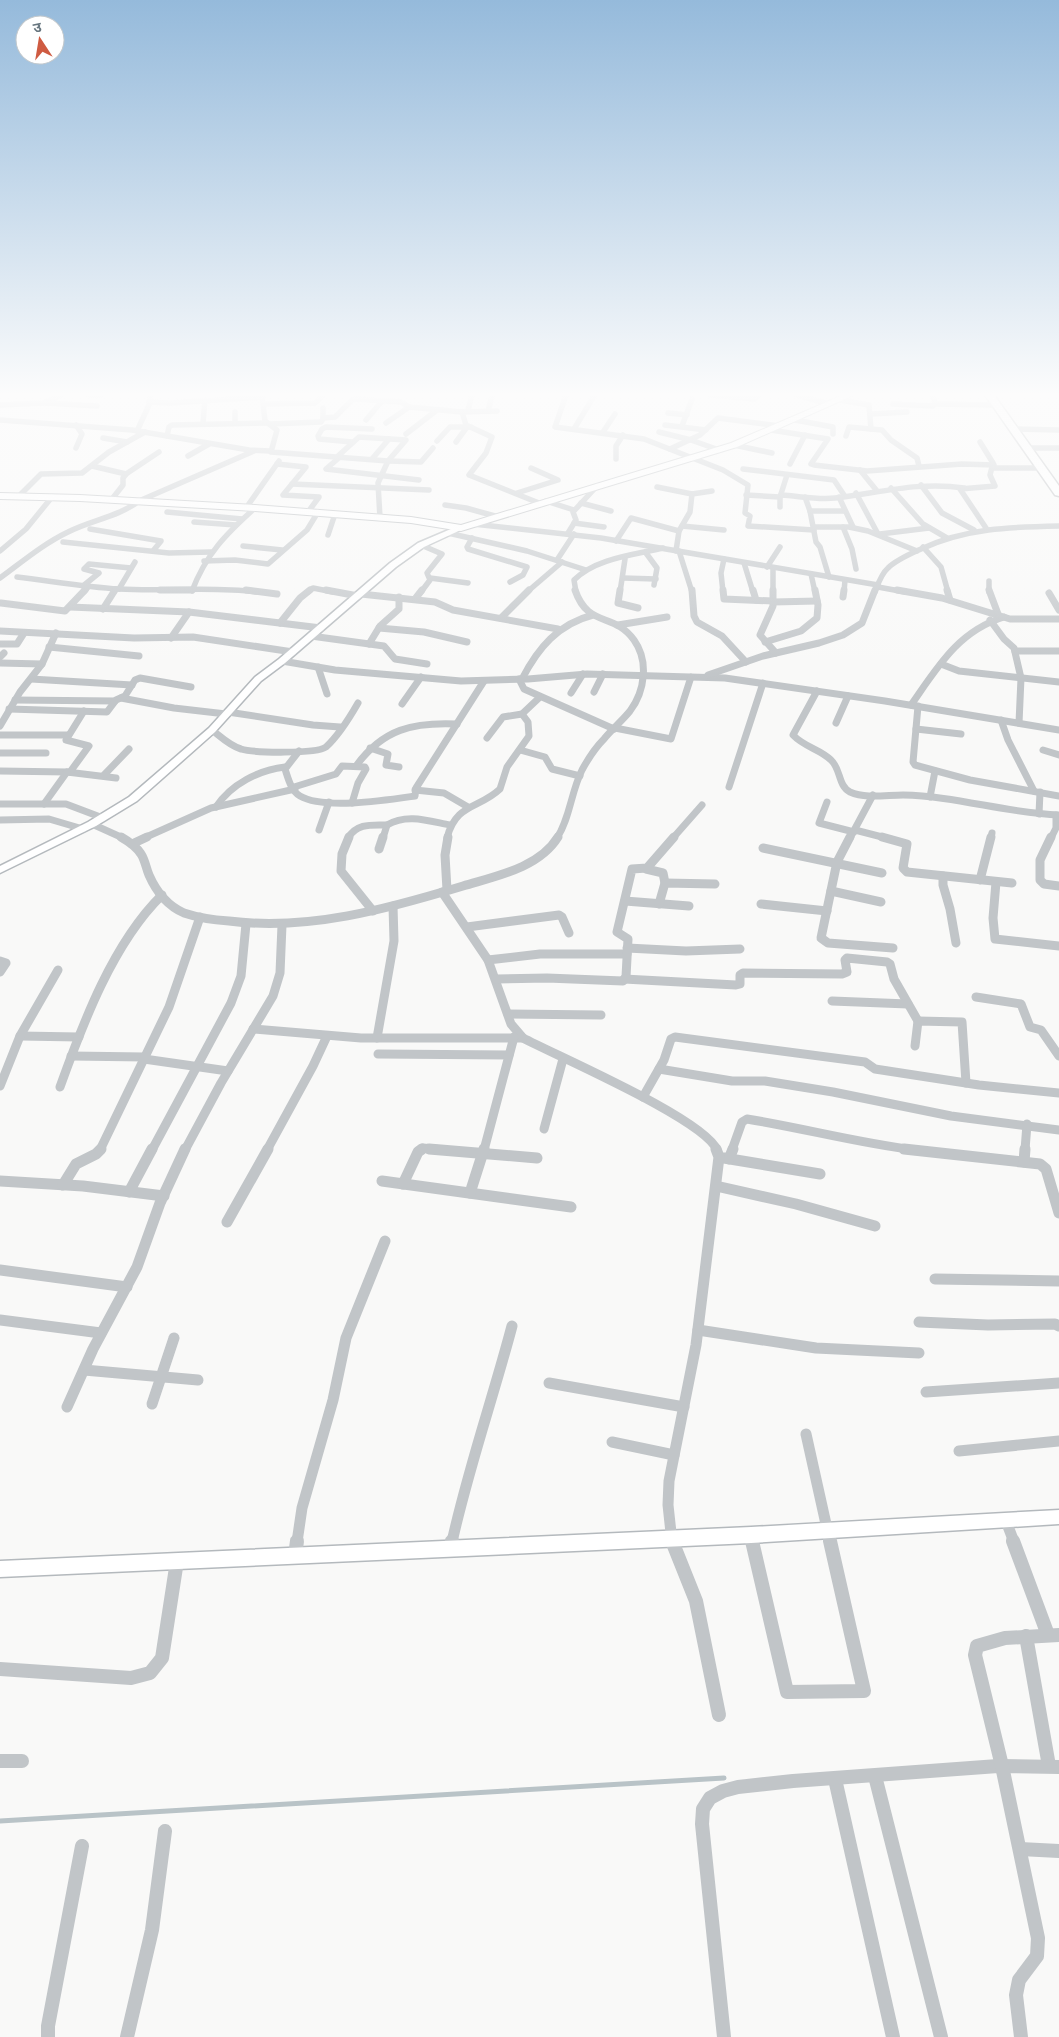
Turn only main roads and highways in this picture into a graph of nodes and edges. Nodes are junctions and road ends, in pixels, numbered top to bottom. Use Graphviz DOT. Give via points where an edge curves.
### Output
graph roads {
  1 [pos="583,490"];
  2 [pos="0,496"];
  1 -- 2 [label="main road" via="460,528 318,512 112,499"];
}
